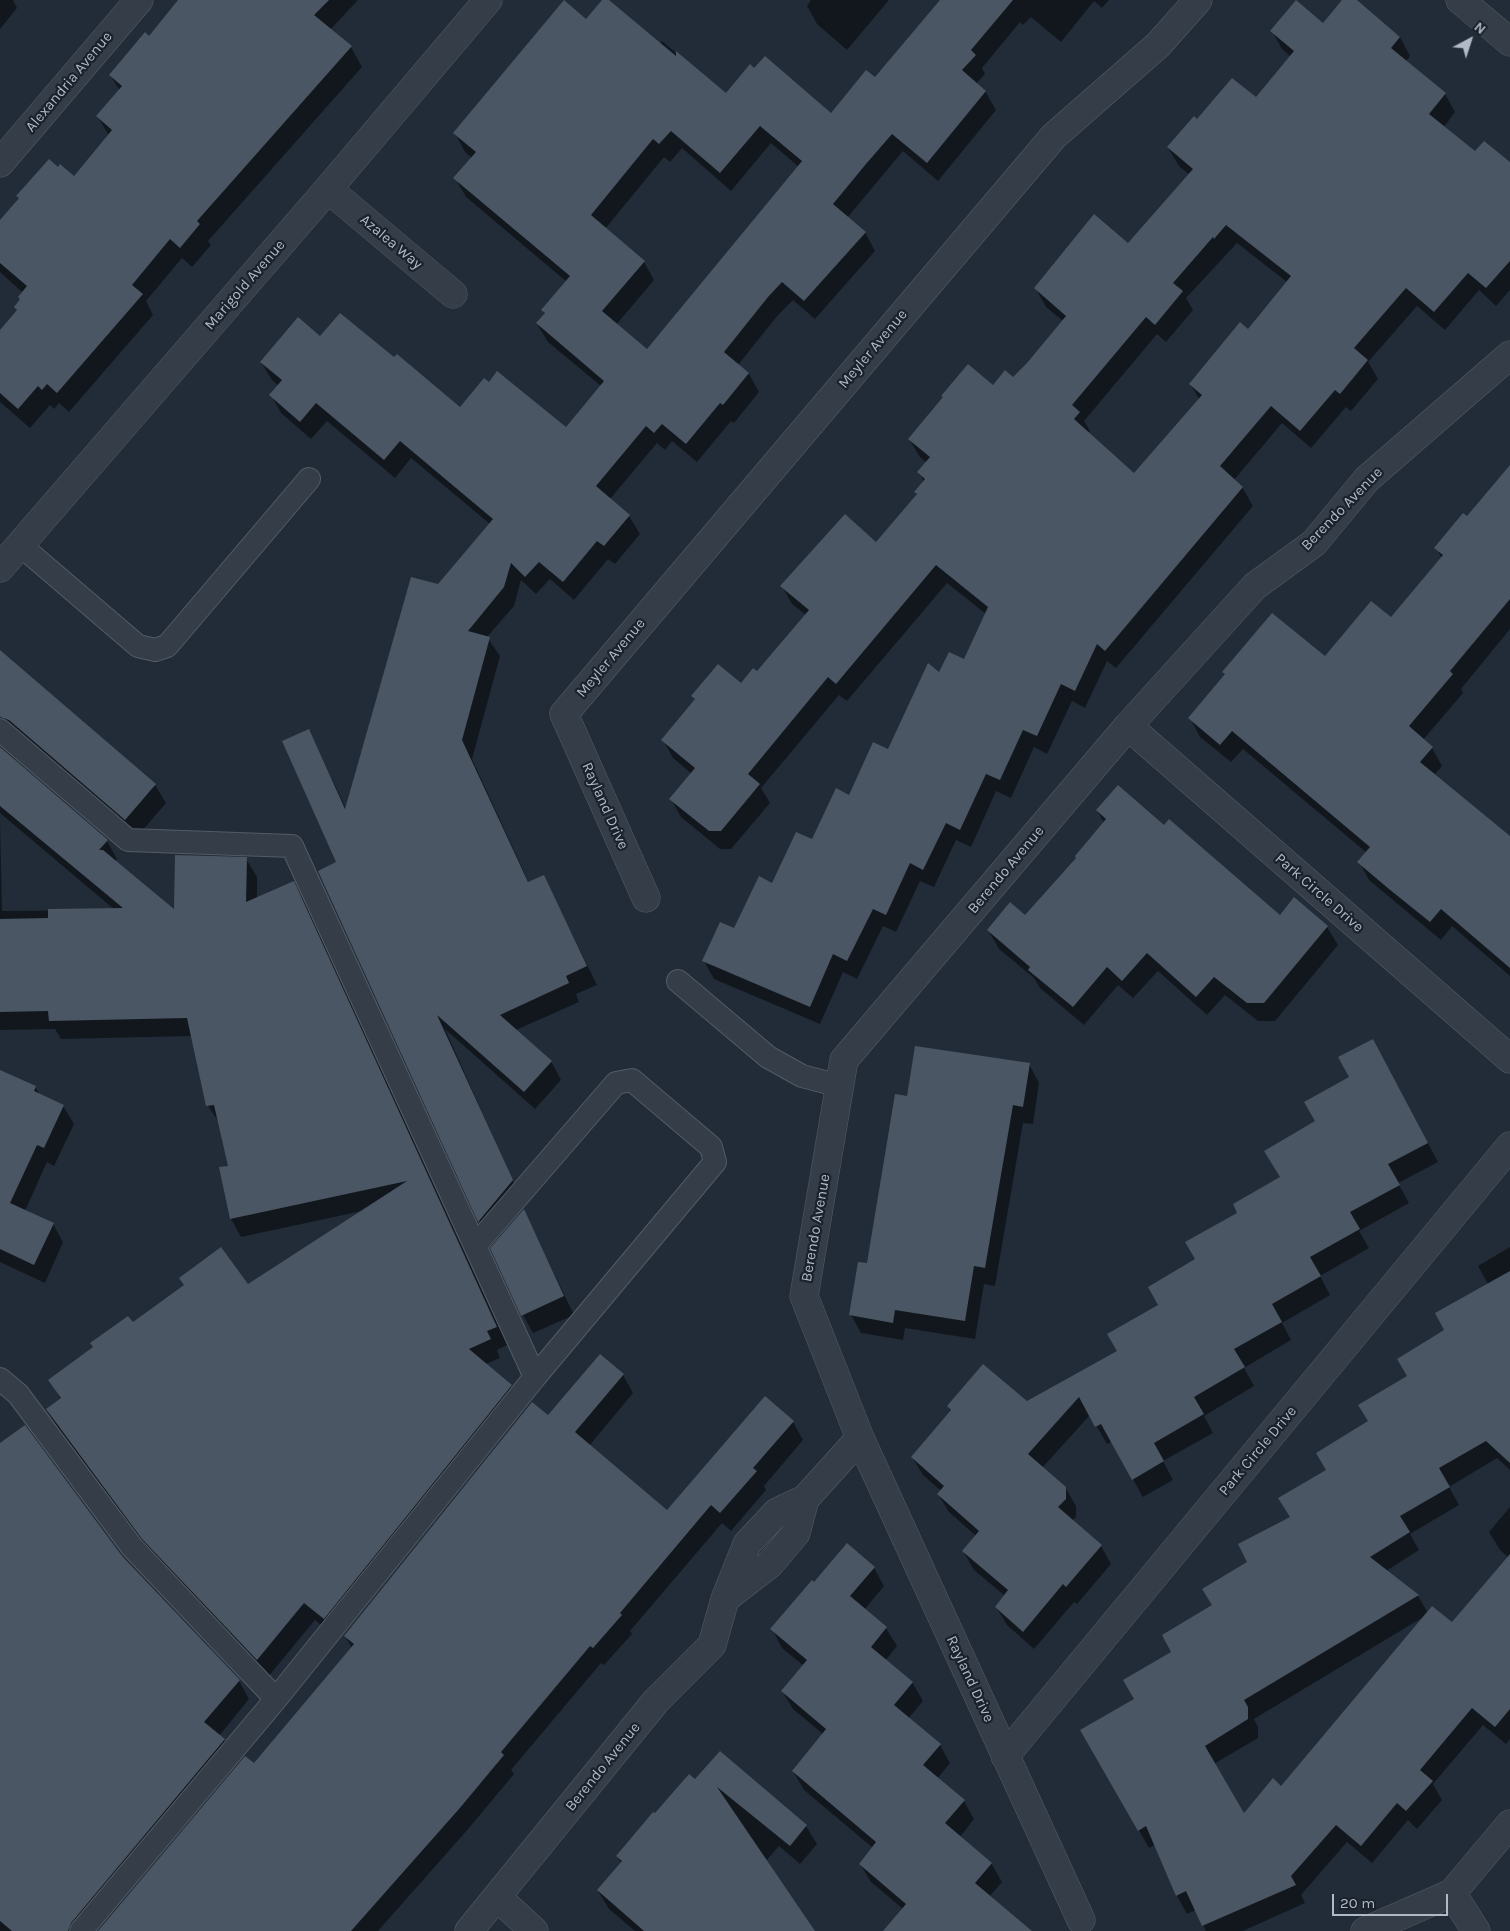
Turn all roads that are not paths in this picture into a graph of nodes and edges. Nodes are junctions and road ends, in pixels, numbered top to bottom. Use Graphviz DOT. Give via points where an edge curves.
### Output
graph roads {
  1 [pos="139,0"];
  2 [pos="488,0"];
  3 [pos="1198,0"];
  4 [pos="1460,0"];
  5 [pos="1510,42"];
  6 [pos="0,163"];
  7 [pos="328,189"];
  8 [pos="453,294"];
  9 [pos="1510,355"];
  10 [pos="309,479"];
  11 [pos="20,545"];
  12 [pos="0,568"];
  13 [pos="564,714"];
  14 [pos="1128,726"];
  15 [pos="0,730"];
  16 [pos="646,898"];
  17 [pos="678,981"];
  18 [pos="1510,1059"];
  19 [pos="840,1086"];
  20 [pos="1510,1146"];
  21 [pos="475,1246"];
  22 [pos="535,1377"];
  23 [pos="0,1379"];
  24 [pos="860,1438"];
  25 [pos="276,1698"];
  26 [pos="1005,1756"];
  27 [pos="1510,1824"];
  28 [pos="1452,1893"];
  29 [pos="498,1897"];
  30 [pos="1081,1920"];
  31 [pos="82,1931"];
  32 [pos="469,1931"];
  33 [pos="534,1931"];
  34 [pos="1365,1931"];
  35 [pos="1476,1931"];
  1 -- 6 [label="street, Alexandria Avenue"];
  2 -- 7 [label="street, Marigold Avenue"];
  3 -- 13 [label="street, Meyler Avenue" via="1158,45 1054,136"];
  4 -- 5 [label="street"];
  7 -- 8 [label="street, Azalea Way"];
  7 -- 11 [label="street, Marigold Avenue"];
  9 -- 14 [label="street, Berendo Avenue" via="1367,479 1314,543 1255,586"];
  10 -- 11 [label="lane" via="167,646 155,650 138,646"];
  11 -- 12 [label="street, Marigold Avenue"];
  13 -- 16 [label="street, Rayland Drive"];
  14 -- 18 [label="street, Park Circle Drive"];
  14 -- 19 [label="street, Berendo Avenue" via="844,1060"];
  15 -- 21 [label="lane" via="128,840 292,846"];
  17 -- 19 [label="lane" via="768,1057 802,1076"];
  19 -- 24 [label="street, Berendo Avenue" via="804,1296"];
  20 -- 26 [label="street, Park Circle Drive"];
  21 -- 22 [label="lane"];
  21 -- 22 [label="lane" via="616,1083 632,1080 712,1147 715,1162"];
  22 -- 25 [label="lane"];
  23 -- 25 [label="lane" via="18,1394 132,1547"];
  24 -- 26 [label="street, Rayland Drive"];
  24 -- 29 [label="street, Berendo Avenue" via="805,1499 796,1533 770,1564 725,1599 712,1645 656,1701"];
  25 -- 31 [label="lane"];
  26 -- 30 [label="street, Rayland Drive"];
  27 -- 28 [label="street"];
  28 -- 34 [label="street"];
  28 -- 35 [label="street"];
  29 -- 32 [label="street, Berendo Avenue"];
  29 -- 33 [label="street"];
}
